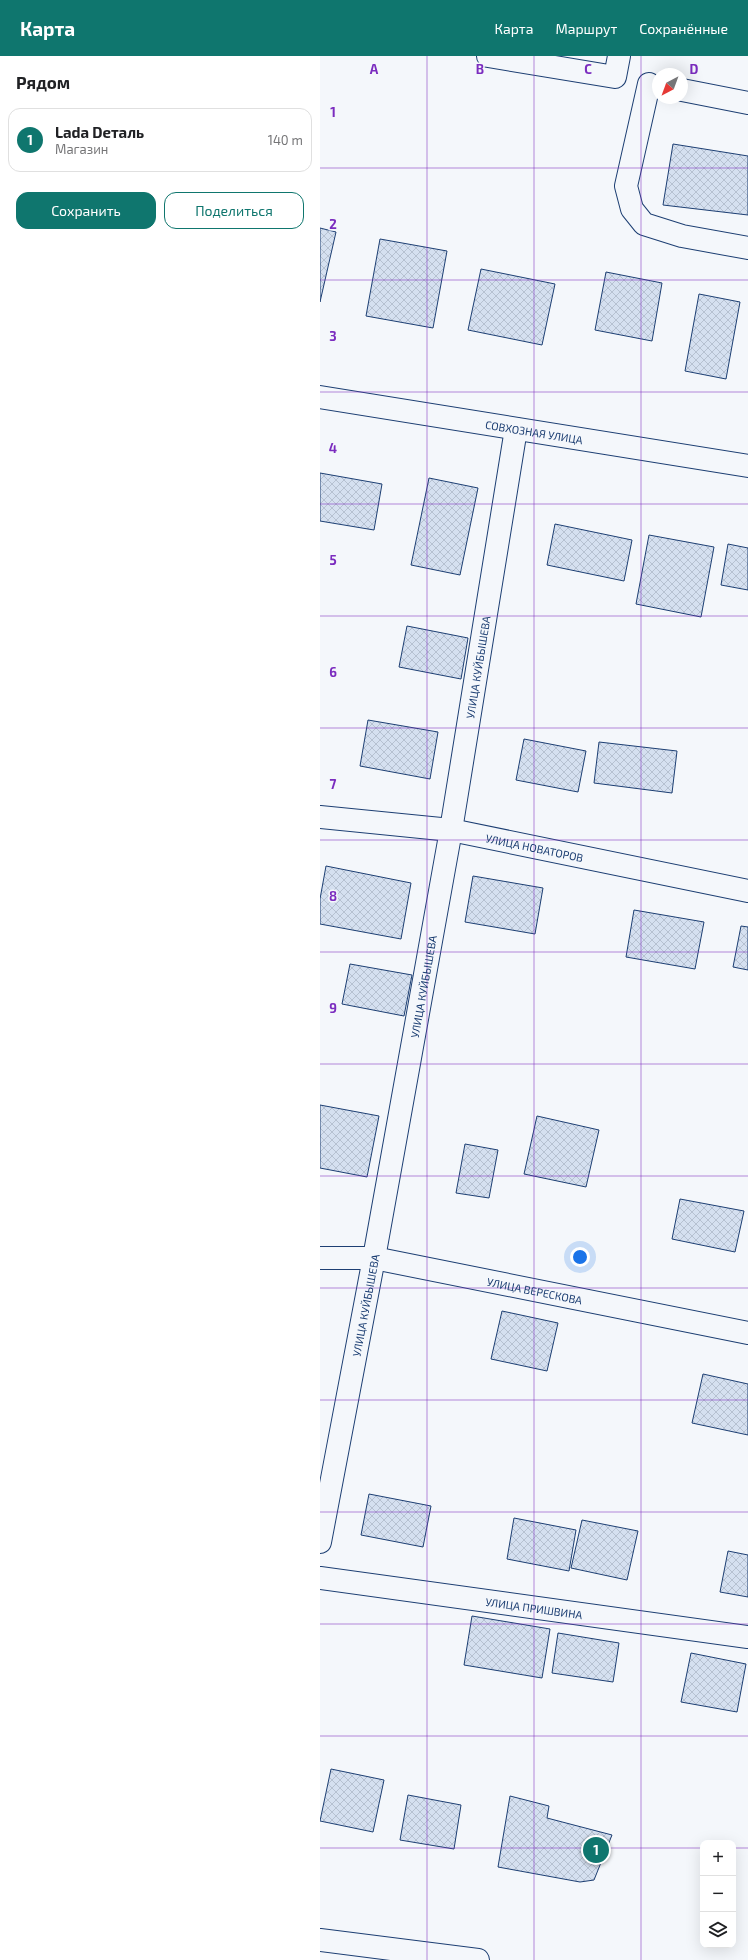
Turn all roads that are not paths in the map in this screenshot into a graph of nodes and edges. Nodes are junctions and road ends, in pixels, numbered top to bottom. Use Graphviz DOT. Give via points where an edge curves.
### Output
graph roads {
  1 [pos="488,56"];
  2 [pos="619,56"];
  3 [pos="615,77"];
  4 [pos="652,85"];
  5 [pos="688,91"];
  6 [pos="652,92"];
  7 [pos="748,103"];
  8 [pos="748,248"];
  9 [pos="320,397"];
  10 [pos="516,429"];
  11 [pos="748,466"];
  12 [pos="320,817"];
  13 [pos="451,830"];
  14 [pos="748,891"];
  15 [pos="320,1258"];
  16 [pos="374,1258"];
  17 [pos="748,1332"];
  18 [pos="320,1542"];
  19 [pos="320,1578"];
  20 [pos="748,1637"];
  21 [pos="320,1940"];
  22 [pos="478,1960"];
  1 -- 3 [label="street"];
  2 -- 3 [label="street"];
  3 -- 4 [label="street"];
  5 -- 7 [label="street"];
  6 -- 8 [label="street" via="626,186 632,209 644,224 682,236"];
  9 -- 10 [label="street, СОВХОЗНАЯ УЛИЦА"];
  10 -- 11 [label="street, СОВХОЗНАЯ УЛИЦА"];
  10 -- 13 [label="street, УЛИЦА КУЙБЫШЕВА"];
  12 -- 13 [label="street, УЛИЦА НОВАТОРОВ"];
  13 -- 14 [label="street, УЛИЦА НОВАТОРОВ"];
  13 -- 16 [label="street, УЛИЦА КУЙБЫШЕВА"];
  15 -- 16 [label="street, УЛИЦА ВЕРЕСКОВА"];
  16 -- 17 [label="street, УЛИЦА ВЕРЕСКОВА"];
  16 -- 18 [label="street, УЛИЦА КУЙБЫШЕВА"];
  19 -- 20 [label="street, УЛИЦА ПРИШВИНА"];
  21 -- 22 [label="street"];
}
